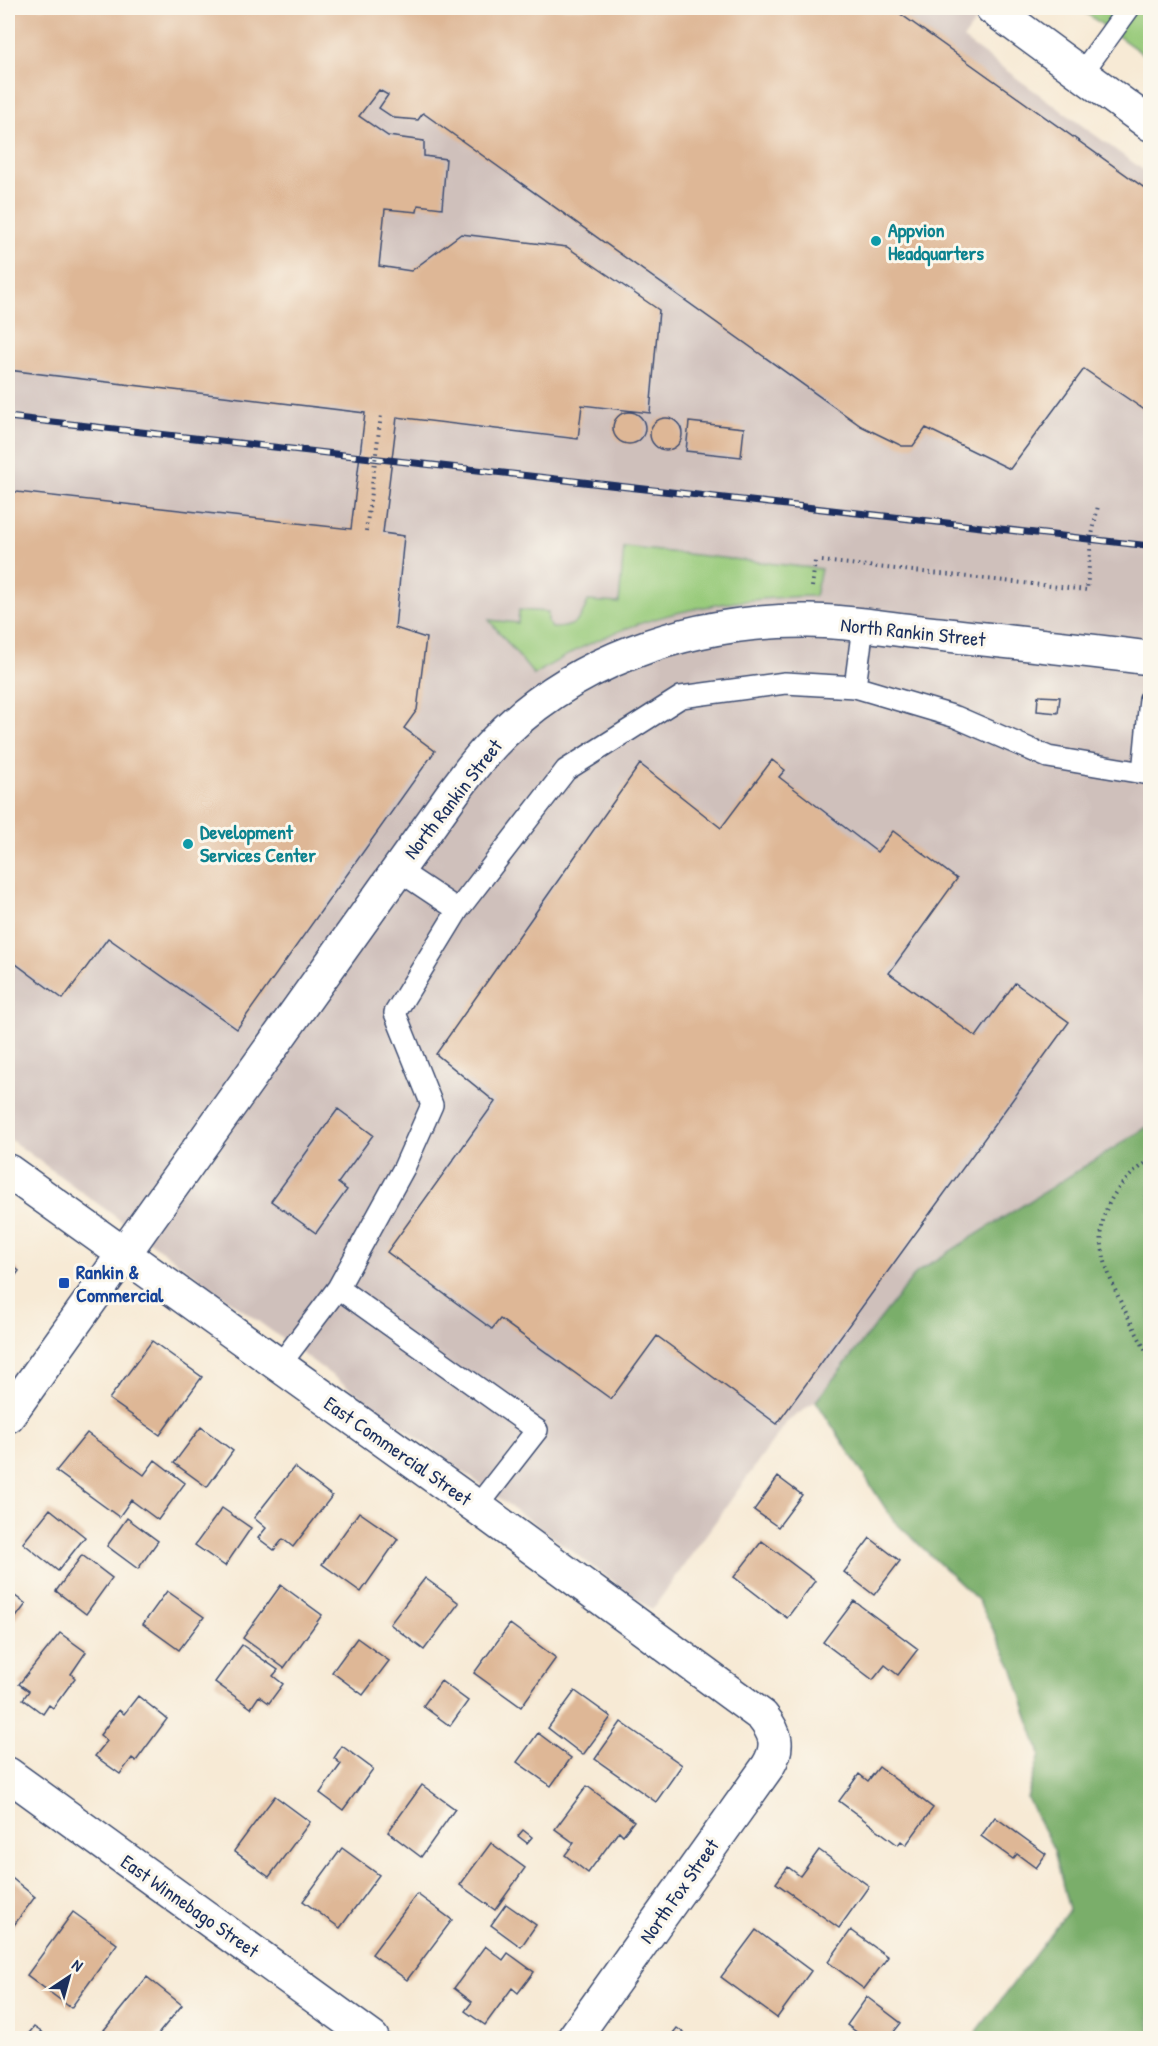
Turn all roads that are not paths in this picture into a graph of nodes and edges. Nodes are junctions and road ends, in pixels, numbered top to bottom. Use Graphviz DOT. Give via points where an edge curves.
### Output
graph roads {
  1 [pos="992,8"];
  2 [pos="1129,8"];
  3 [pos="1082,73"];
  4 [pos="1150,124"];
  5 [pos="862,626"];
  6 [pos="1150,658"];
  7 [pos="855,687"];
  8 [pos="1150,699"];
  9 [pos="398,870"];
  10 [pos="458,910"];
  11 [pos="8,1171"];
  12 [pos="122,1254"];
  13 [pos="338,1288"];
  14 [pos="279,1366"];
  15 [pos="8,1416"];
  16 [pos="477,1507"];
  17 [pos="776,1741"];
  18 [pos="8,1774"];
  19 [pos="372,2038"];
  20 [pos="574,2038"];
  1 -- 3 [label="street"];
  2 -- 3 [label="lane"];
  3 -- 4 [label="street"];
  5 -- 6 [label="street, North Rankin Street"];
  5 -- 7 [label="lane"];
  5 -- 9 [label="street, North Rankin Street" via="813,621 753,622 645,646 587,672 534,707 486,751"];
  7 -- 8 [label="lane" via="956,717 1048,758 1143,773"];
  7 -- 10 [label="lane" via="785,683 681,697 566,770"];
  9 -- 10 [label="lane"];
  9 -- 12 [label="street, North Rankin Street"];
  10 -- 13 [label="lane" via="395,1013 432,1106 404,1168"];
  11 -- 12 [label="street, East Commercial Street"];
  12 -- 14 [label="street, East Commercial Street"];
  12 -- 15 [label="street, North Rankin Street"];
  13 -- 14 [label="lane"];
  13 -- 16 [label="lane" via="537,1430"];
  14 -- 16 [label="street, East Commercial Street"];
  16 -- 17 [label="street, East Commercial Street" via="762,1716"];
  17 -- 20 [label="street, North Fox Street" via="775,1754 768,1766"];
  18 -- 19 [label="street, East Winnebago Street"];
}
